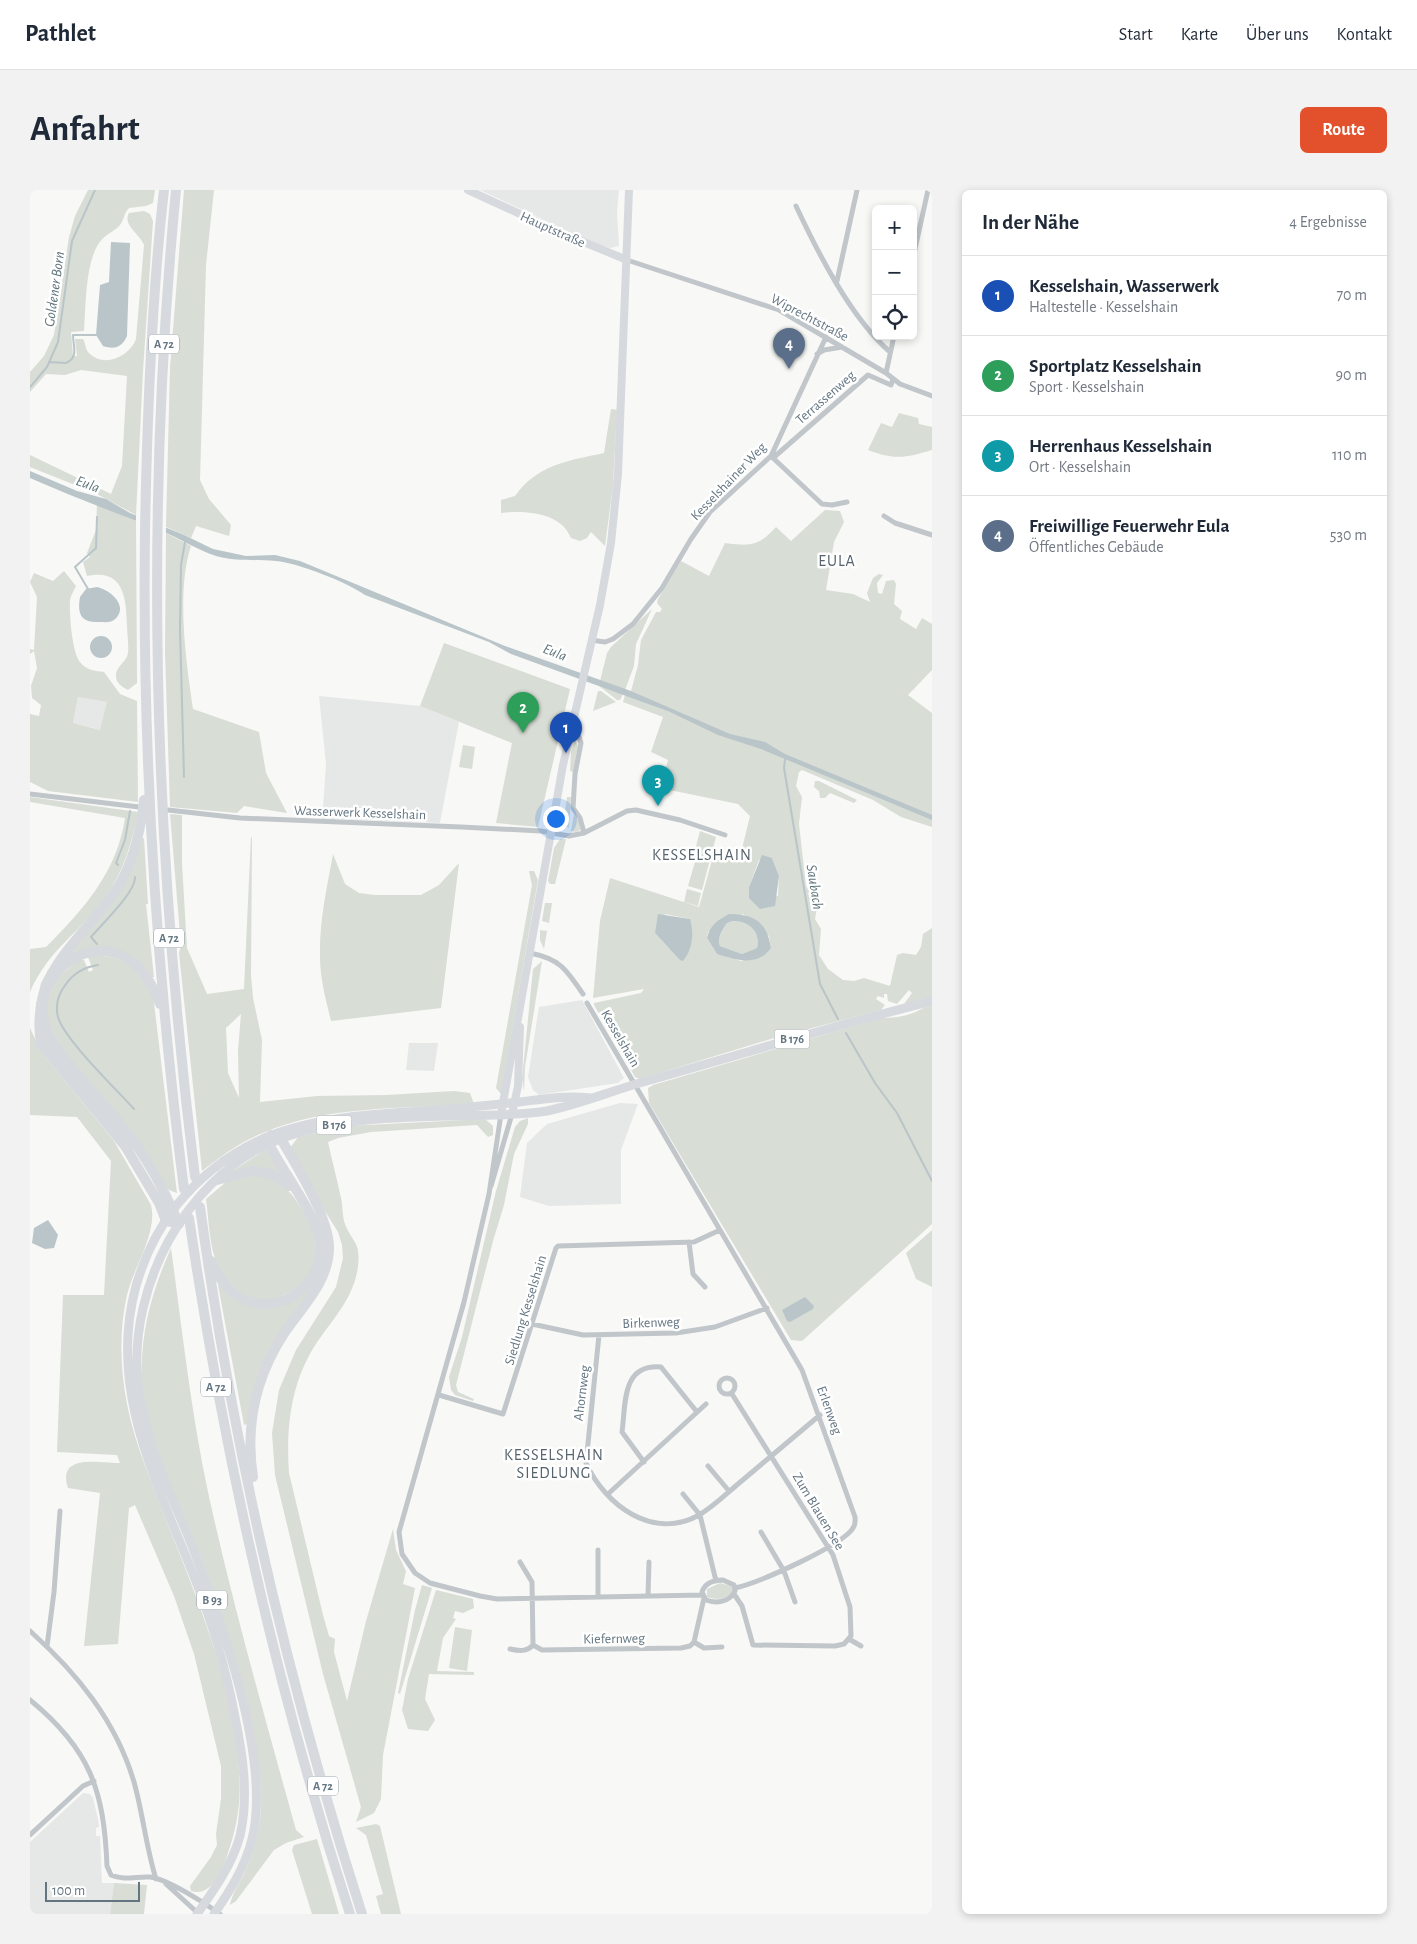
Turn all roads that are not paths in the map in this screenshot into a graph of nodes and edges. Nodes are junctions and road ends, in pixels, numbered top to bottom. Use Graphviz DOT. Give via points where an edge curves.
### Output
graph roads {
  1 [pos="164,190"];
  2 [pos="176,190"];
  3 [pos="468,190"];
  4 [pos="629,190"];
  5 [pos="857,190"];
  6 [pos="928,190"];
  7 [pos="796,206"];
  8 [pos="915,250"];
  9 [pos="627,260"];
  10 [pos="641,264"];
  11 [pos="837,281"];
  12 [pos="826,337"];
  13 [pos="893,340"];
  14 [pos="842,347"];
  15 [pos="890,352"];
  16 [pos="817,355"];
  17 [pos="886,373"];
  18 [pos="893,379"];
  19 [pos="932,396"];
  20 [pos="772,457"];
  21 [pos="847,502"];
  22 [pos="884,516"];
  23 [pos="932,535"];
  24 [pos="592,640"];
  25 [pos="570,733"];
  26 [pos="30,794"];
  27 [pos="145,807"];
  28 [pos="164,810"];
  29 [pos="551,832"];
  30 [pos="584,833"];
  31 [pos="725,835"];
  32 [pos="530,953"];
  33 [pos="583,994"];
  34 [pos="932,1001"];
  35 [pos="587,1003"];
  36 [pos="164,1013"];
  37 [pos="519,1020"];
  38 [pos="635,1085"];
  39 [pos="592,1098"];
  40 [pos="514,1102"];
  41 [pos="504,1104"];
  42 [pos="501,1114"];
  43 [pos="512,1114"];
  44 [pos="274,1139"];
  45 [pos="195,1177"];
  46 [pos="217,1180"];
  47 [pos="184,1189"];
  48 [pos="295,1191"];
  49 [pos="489,1194"];
  50 [pos="200,1208"];
  51 [pos="170,1211"];
  52 [pos="189,1218"];
  53 [pos="179,1224"];
  54 [pos="720,1230"];
  55 [pos="689,1242"];
  56 [pos="205,1247"];
  57 [pos="705,1287"];
  58 [pos="768,1308"];
  59 [pos="532,1324"];
  60 [pos="599,1335"];
  61 [pos="732,1394"];
  62 [pos="439,1395"];
  63 [pos="706,1404"];
  64 [pos="697,1412"];
  65 [pos="820,1415"];
  66 [pos="771,1456"];
  67 [pos="644,1462"];
  68 [pos="708,1466"];
  69 [pos="729,1491"];
  70 [pos="608,1494"];
  71 [pos="683,1494"];
  72 [pos="254,1508"];
  73 [pos="60,1511"];
  74 [pos="700,1515"];
  75 [pos="761,1532"];
  76 [pos="828,1546"];
  77 [pos="598,1550"];
  78 [pos="520,1562"];
  79 [pos="649,1562"];
  80 [pos="784,1571"];
  81 [pos="716,1581"];
  82 [pos="735,1588"];
  83 [pos="734,1594"];
  84 [pos="648,1596"];
  85 [pos="703,1596"];
  86 [pos="532,1598"];
  87 [pos="598,1598"];
  88 [pos="795,1602"];
  89 [pos="30,1631"];
  90 [pos="849,1639"];
  91 [pos="694,1642"];
  92 [pos="533,1645"];
  93 [pos="47,1646"];
  94 [pos="861,1646"];
  95 [pos="722,1647"];
  96 [pos="510,1649"];
  97 [pos="30,1700"];
  98 [pos="94,1781"];
  99 [pos="30,1836"];
  100 [pos="156,1879"];
  101 [pos="166,1884"];
  102 [pos="205,1903"];
  103 [pos="216,1913"];
  104 [pos="198,1914"];
  105 [pos="350,1914"];
  106 [pos="362,1914"];
  1 -- 27 [label="highway, A 72" via="150,364 145,551"];
  2 -- 28 [label="highway, A 72" via="164,332 156,556 156,645"];
  3 -- 9 [label="main road, Hauptstraße"];
  4 -- 9 [label="main road"];
  5 -- 11 [label="street"];
  6 -- 8 [label="street"];
  7 -- 11 [label="street" via="817,250"];
  9 -- 10 [label="street, Hauptstraße"];
  9 -- 24 [label="main road" via="617,492 606,575"];
  10 -- 12 [label="street, Wiprechtstraße" via="779,310"];
  11 -- 15 [label="street" via="858,316"];
  12 -- 14 [label="street, Wiprechtstraße"];
  12 -- 16 [label="street, Kesselshainer Weg"];
  13 -- 15 [label="street"];
  14 -- 16 [label="street" via="824,350"];
  14 -- 17 [label="street, Wiprechtstraße"];
  15 -- 17 [label="street"];
  16 -- 20 [label="street, Kesselshainer Weg"];
  17 -- 18 [label="street, Wiprechtstraße"];
  18 -- 19 [label="street, Wiprechtstraße"];
  18 -- 20 [label="street, Terrassenweg" via="891,385 868,375"];
  20 -- 21 [label="street" via="822,504"];
  20 -- 24 [label="street, Kesselshainer Weg" via="710,512 662,588 633,624 613,639 605,642"];
  22 -- 23 [label="street"];
  24 -- 25 [label="main road"];
  25 -- 29 [label="main road"];
  25 -- 30 [label="street" via="579,737 581,743 573,808"];
  26 -- 27 [label="street"];
  27 -- 36 [label="highway, A 72"];
  27 -- 51 [label="highway" via="133,856 119,886 102,909 48,965 35,990 32,1010 33,1025 41,1044 125,1146 155,1196"];
  28 -- 29 [label="street, Wasserwerk Kesselshain" via="240,818"];
  28 -- 45 [label="highway, A 72" via="175,1005"];
  29 -- 30 [label="street" via="569,836"];
  29 -- 32 [label="main road"];
  30 -- 31 [label="street" via="627,811 636,810"];
  32 -- 33 [label="street" via="556,960 568,971"];
  32 -- 37 [label="main road"];
  34 -- 38 [label="main road, B 176"];
  35 -- 38 [label="street, Kesselshain"];
  36 -- 47 [label="highway, A 72"];
  36 -- 51 [label="highway" via="152,986 133,962 109,952 94,952 66,962 55,973 47,985 42,1013 54,1045 135,1143"];
  37 -- 40 [label="main road" via="521,1037"];
  37 -- 41 [label="main road"];
  38 -- 39 [label="main road, B 176"];
  38 -- 54 [label="street"];
  39 -- 40 [label="main road, B 176" via="579,1096"];
  39 -- 43 [label="main road, B 176" via="550,1110"];
  40 -- 41 [label="main road, B 176"];
  40 -- 43 [label="main road"];
  41 -- 42 [label="main road"];
  41 -- 44 [label="main road, B 176" via="335,1118"];
  42 -- 43 [label="main road, B 176"];
  42 -- 44 [label="main road, B 176" via="354,1122"];
  42 -- 49 [label="street"];
  43 -- 49 [label="street"];
  44 -- 46 [label="main road, B 93" via="239,1161"];
  44 -- 48 [label="highway"];
  44 -- 51 [label="main road, B 93" via="234,1153"];
  44 -- 72 [label="highway" via="319,1210 329,1247 328,1261 320,1281 271,1357 257,1392 250,1430"];
  46 -- 48 [label="highway" via="244,1172 261,1172 281,1179"];
  46 -- 53 [label="main road, B 93"];
  48 -- 56 [label="highway" via="316,1228 320,1243 317,1269 301,1291 276,1303 261,1304 244,1299 226,1286"];
  49 -- 62 [label="street"];
  50 -- 56 [label="highway, A 72"];
  51 -- 53 [label="highway"];
  51 -- 102 [label="main road, B 93" via="143,1265 133,1298 127,1334 127,1368 140,1439 209,1617 238,1728 245,1780 239,1836 223,1875"];
  52 -- 105 [label="highway, A 72" via="218,1396 251,1555 296,1733"];
  53 -- 103 [label="main road, B 93" via="160,1259 145,1300 137,1351 138,1383 151,1440 220,1623 238,1685 254,1766 257,1798 254,1828 245,1861"];
  54 -- 55 [label="street, Siedlung Kesselshain"];
  54 -- 58 [label="street"];
  55 -- 57 [label="street" via="694,1274"];
  55 -- 59 [label="street, Siedlung Kesselshain" via="558,1246"];
  56 -- 72 [label="highway, A 72"];
  58 -- 60 [label="street, Birkenweg" via="734,1322 694,1331"];
  58 -- 65 [label="street, Erlenweg" via="802,1370"];
  59 -- 60 [label="street, Birkenweg" via="576,1334"];
  59 -- 62 [label="street, Siedlung Kesselshain" via="503,1414"];
  60 -- 70 [label="street, Ahornweg" via="585,1456 590,1472"];
  61 -- 66 [label="street, Zum Blauen See"];
  62 -- 86 [label="street" via="399,1532 402,1554 415,1574 430,1583 480,1596"];
  63 -- 64 [label="street"];
  64 -- 67 [label="street"];
  64 -- 67 [label="street" via="661,1368 647,1368 634,1375 629,1384 622,1432"];
  65 -- 66 [label="street, Ahornweg"];
  65 -- 76 [label="street, Erlenweg" via="855,1525 847,1535"];
  66 -- 69 [label="street, Ahornweg"];
  66 -- 76 [label="street, Zum Blauen See"];
  67 -- 70 [label="street"];
  68 -- 69 [label="street"];
  69 -- 74 [label="street, Ahornweg"];
  70 -- 74 [label="street, Ahornweg" via="629,1514 649,1522 680,1522"];
  71 -- 74 [label="street"];
  72 -- 106 [label="highway, A 72" via="298,1694"];
  73 -- 93 [label="street"];
  74 -- 81 [label="street"];
  75 -- 80 [label="street"];
  76 -- 80 [label="street"];
  76 -- 90 [label="street, Zum Blauen See" via="850,1607 852,1630"];
  77 -- 87 [label="street"];
  78 -- 86 [label="street" via="532,1582"];
  79 -- 84 [label="street"];
  80 -- 82 [label="street"];
  80 -- 88 [label="street"];
  81 -- 82 [label="street" via="729,1581"];
  81 -- 85 [label="street" via="704,1587"];
  82 -- 83 [label="street"];
  83 -- 85 [label="street" via="718,1602 708,1601"];
  83 -- 90 [label="street" via="742,1606 753,1645 835,1646"];
  84 -- 85 [label="street"];
  84 -- 87 [label="street"];
  85 -- 91 [label="street"];
  86 -- 87 [label="street"];
  86 -- 92 [label="street"];
  89 -- 93 [label="street"];
  90 -- 94 [label="street"];
  91 -- 92 [label="street, Kiefernweg" via="681,1648 542,1650"];
  91 -- 95 [label="street, Kiefernweg" via="704,1648"];
  92 -- 96 [label="street, Kiefernweg" via="522,1651"];
  93 -- 100 [label="street" via="84,1685 116,1738 133,1780"];
  97 -- 98 [label="street" via="76,1745"];
  98 -- 99 [label="street" via="83,1786"];
  98 -- 100 [label="street" via="103,1810 109,1872 117,1877"];
  100 -- 101 [label="street"];
  101 -- 102 [label="street"];
  101 -- 104 [label="street"];
  102 -- 103 [label="street"];
  102 -- 104 [label="main road, B 93"];
}
